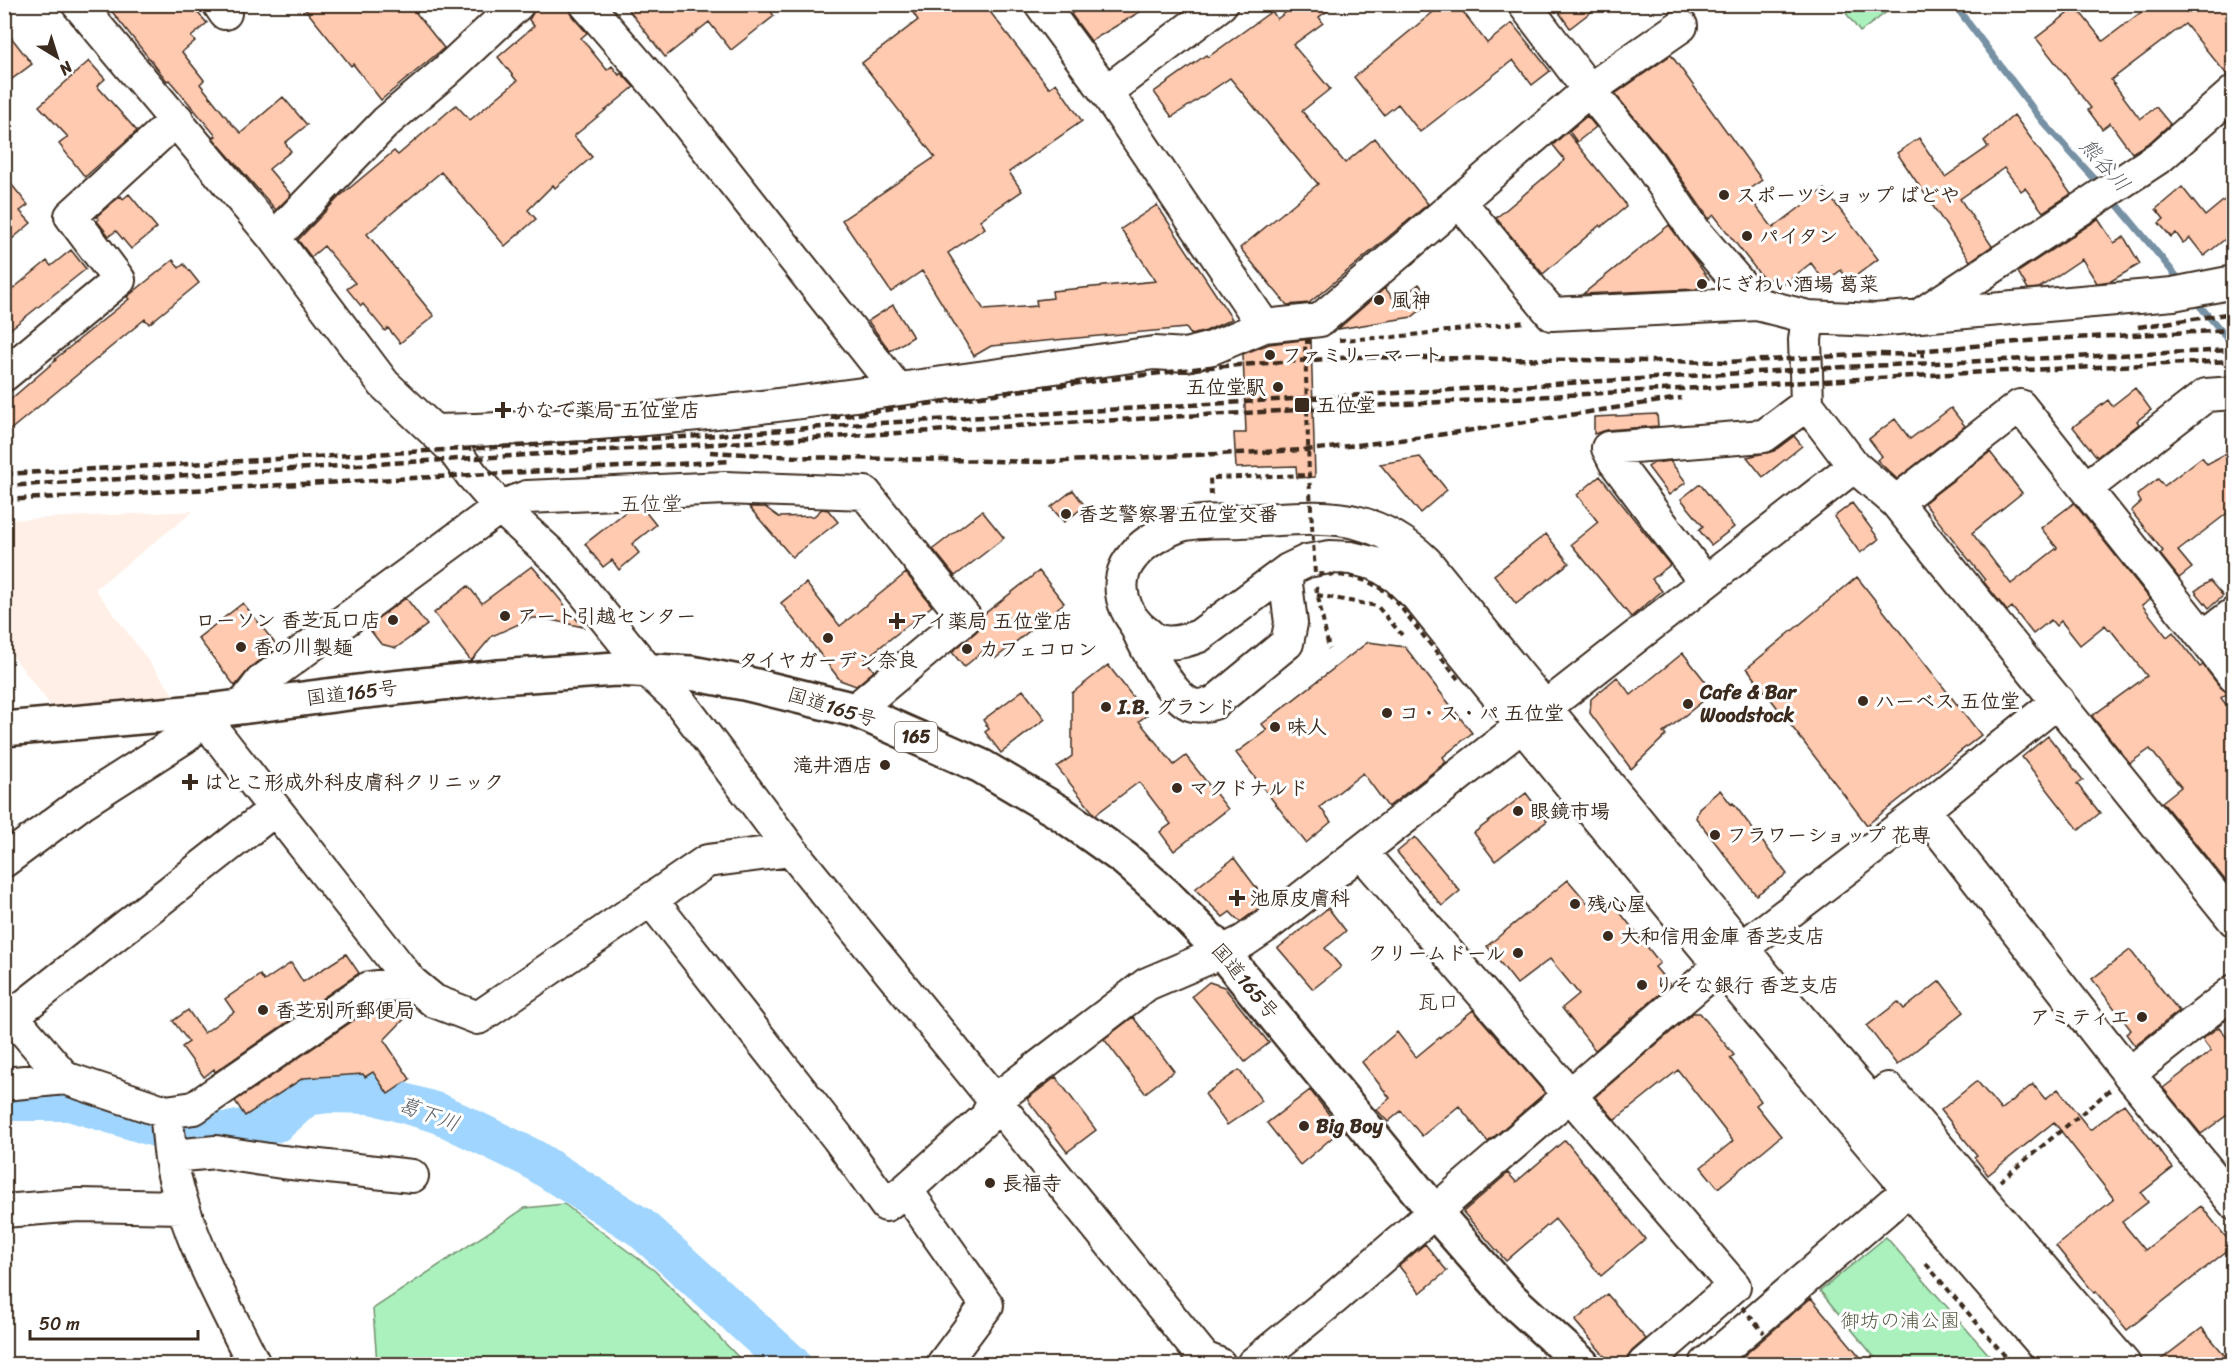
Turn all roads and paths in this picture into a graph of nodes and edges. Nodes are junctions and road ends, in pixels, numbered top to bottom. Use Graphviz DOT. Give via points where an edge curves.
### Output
graph roads {
  1 [pos="78,4"];
  2 [pos="518,4"];
  3 [pos="586,4"];
  4 [pos="1041,4"];
  5 [pos="1221,4"];
  6 [pos="1524,4"];
  7 [pos="1681,26"];
  8 [pos="1589,90"];
  9 [pos="1106,92"];
  10 [pos="2234,92"];
  11 [pos="177,119"];
  12 [pos="1459,201"];
  13 [pos="274,238"];
  14 [pos="2234,282"];
  15 [pos="1757,304"];
  16 [pos="1552,314"];
  17 [pos="1920,315"];
  18 [pos="1808,317"];
  19 [pos="1264,326"];
  20 [pos="1335,340"];
  21 [pos="1323,341"];
  22 [pos="4,375"];
  23 [pos="897,389"];
  24 [pos="2234,393"];
  25 [pos="1807,404"];
  26 [pos="434,431"];
  27 [pos="1854,466"];
  28 [pos="1308,475"];
  29 [pos="2085,488"];
  30 [pos="1212,500"];
  31 [pos="1896,502"];
  32 [pos="500,507"];
  33 [pos="1301,572"];
  34 [pos="1705,582"];
  35 [pos="1317,595"];
  36 [pos="2234,614"];
  37 [pos="1136,626"];
  38 [pos="1402,635"];
  39 [pos="2203,637"];
  40 [pos="1329,649"];
  41 [pos="647,670"];
  42 [pos="2234,676"];
  43 [pos="1458,679"];
  44 [pos="2058,701"];
  45 [pos="242,707"];
  46 [pos="855,710"];
  47 [pos="208,711"];
  48 [pos="1534,717"];
  49 [pos="4,729"];
  50 [pos="274,810"];
  51 [pos="1923,810"];
  52 [pos="791,850"];
  53 [pos="1361,852"];
  54 [pos="4,861"];
  55 [pos="651,900"];
  56 [pos="2234,921"];
  57 [pos="1222,952"];
  58 [pos="1731,957"];
  59 [pos="411,982"];
  60 [pos="2234,991"];
  61 [pos="8,1012"];
  62 [pos="1779,1015"];
  63 [pos="2129,1074"];
  64 [pos="65,1078"];
  65 [pos="4,1084"];
  66 [pos="1569,1095"];
  67 [pos="994,1101"];
  68 [pos="166,1112"];
  69 [pos="172,1156"];
  70 [pos="412,1176"];
  71 [pos="906,1190"];
  72 [pos="1980,1197"];
  73 [pos="1920,1200"];
  74 [pos="2234,1203"];
  75 [pos="183,1207"];
  76 [pos="4,1211"];
  77 [pos="1434,1212"];
  78 [pos="1926,1264"];
  79 [pos="1742,1307"];
  80 [pos="1764,1333"];
  81 [pos="1210,1362"];
  82 [pos="254,1365"];
  83 [pos="943,1365"];
  84 [pos="1253,1365"];
  85 [pos="1582,1365"];
  86 [pos="1644,1365"];
  87 [pos="1706,1365"];
  88 [pos="2012,1365"];
  89 [pos="2033,1365"];
  90 [pos="2060,1365"];
  91 [pos="2095,1365"];
  92 [pos="2124,1365"];
  1 -- 11 [label="street"];
  2 -- 13 [label="street" via="386,122"];
  3 -- 23 [label="street" via="673,105"];
  4 -- 9 [label="street"];
  5 -- 9 [label="street"];
  6 -- 8 [label="street"];
  7 -- 8 [label="street"];
  8 -- 12 [label="street"];
  8 -- 15 [label="street" via="1648,162 1696,233"];
  9 -- 19 [label="street"];
  10 -- 17 [label="street" via="2161,156"];
  11 -- 13 [label="street"];
  11 -- 22 [label="street" via="71,216 119,280"];
  12 -- 16 [label="street"];
  12 -- 19 [label="street" via="1320,320"];
  13 -- 26 [label="street" via="384,384"];
  14 -- 17 [label="street" via="2173,294"];
  15 -- 16 [label="street"];
  15 -- 18 [label="street"];
  16 -- 20 [label="path" via="1523,322"];
  17 -- 18 [label="street" via="1875,320"];
  18 -- 25 [label="street"];
  19 -- 23 [label="street" via="1186,355 1154,353"];
  21 -- 28 [label="path, bridge" via="1305,342"];
  23 -- 26 [label="street" via="682,416"];
  24 -- 29 [label="street" via="2206,395"];
  25 -- 27 [label="street"];
  25 -- 34 [label="street" via="1764,436 1608,448"];
  26 -- 32 [label="street"];
  27 -- 31 [label="street"];
  27 -- 34 [label="street"];
  28 -- 30 [label="path" via="1210,478"];
  28 -- 33 [label="path, bridge"];
  29 -- 31 [label="street" via="2020,406"];
  29 -- 39 [label="street"];
  31 -- 44 [label="street"];
  32 -- 41 [label="street" via="559,561"];
  32 -- 45 [label="street" via="261,682"];
  32 -- 46 [label="street" via="527,497 714,488 865,493 965,618"];
  33 -- 35 [label="path"];
  33 -- 37 [label="street" via="1185,641 1162,642"];
  33 -- 37 [label="street" via="1286,584 1291,623 1287,643 1214,703 1191,704 1181,697 1154,662"];
  33 -- 43 [label="path, bridge" via="1350,575 1383,589"];
  33 -- 48 [label="street" via="1307,561 1351,558 1376,564 1397,577"];
  34 -- 48 [label="street"];
  35 -- 38 [label="path" via="1377,606"];
  35 -- 40 [label="path"];
  36 -- 39 [label="street"];
  37 -- 48 [label="street" via="1122,594 1123,572 1144,544 1180,525 1334,519 1359,523 1387,533 1425,561"];
  39 -- 42 [label="street"];
  41 -- 45 [label="highway, 国道165号 / 165" via="499,677"];
  41 -- 46 [label="highway, 国道165号 / 165" via="733,681"];
  41 -- 52 [label="street" via="677,698"];
  44 -- 51 [label="street"];
  44 -- 56 [label="street"];
  45 -- 47 [label="highway, 国道165号 / 165"];
  46 -- 57 [label="highway, 国道165号 / 165" via="981,766 1059,812 1133,866"];
  47 -- 49 [label="highway, 国道165号 / 165"];
  47 -- 50 [label="street" via="217,735"];
  47 -- 54 [label="street" via="186,736 83,802"];
  48 -- 53 [label="street"];
  48 -- 58 [label="street"];
  50 -- 59 [label="street"];
  50 -- 61 [label="street"];
  51 -- 58 [label="street"];
  51 -- 63 [label="street"];
  52 -- 55 [label="street" via="707,861"];
  52 -- 67 [label="street"];
  53 -- 57 [label="street" via="1266,926"];
  53 -- 66 [label="street"];
  55 -- 59 [label="street" via="478,1018 434,1001"];
  55 -- 71 [label="street" via="886,1205"];
  57 -- 67 [label="street" via="1147,984"];
  57 -- 77 [label="highway, 国道165号 / 165"];
  58 -- 62 [label="street"];
  58 -- 66 [label="street"];
  59 -- 68 [label="street" via="369,988 195,1108"];
  60 -- 63 [label="street"];
  61 -- 64 [label="street"];
  62 -- 72 [label="street" via="1882,1082"];
  62 -- 73 [label="street"];
  62 -- 73 [label="street" via="1829,1126"];
  63 -- 72 [label="path"];
  63 -- 74 [label="street"];
  64 -- 65 [label="street"];
  64 -- 68 [label="street"];
  66 -- 77 [label="street"];
  66 -- 86 [label="street" via="1734,1286"];
  67 -- 71 [label="street" via="986,1118"];
  67 -- 81 [label="street"];
  68 -- 69 [label="street"];
  69 -- 70 [label="street" via="216,1152"];
  69 -- 75 [label="street"];
  71 -- 83 [label="street" via="987,1305"];
  72 -- 92 [label="street"];
  73 -- 87 [label="street"];
  73 -- 89 [label="street"];
  73 -- 90 [label="street"];
  73 -- 91 [label="street"];
  75 -- 76 [label="street" via="78,1205"];
  75 -- 82 [label="street" via="198,1251"];
  77 -- 84 [label="street"];
  77 -- 85 [label="highway, 国道165号 / 165" via="1511,1299"];
  78 -- 88 [label="path"];
  79 -- 80 [label="path, bridge"];
}
